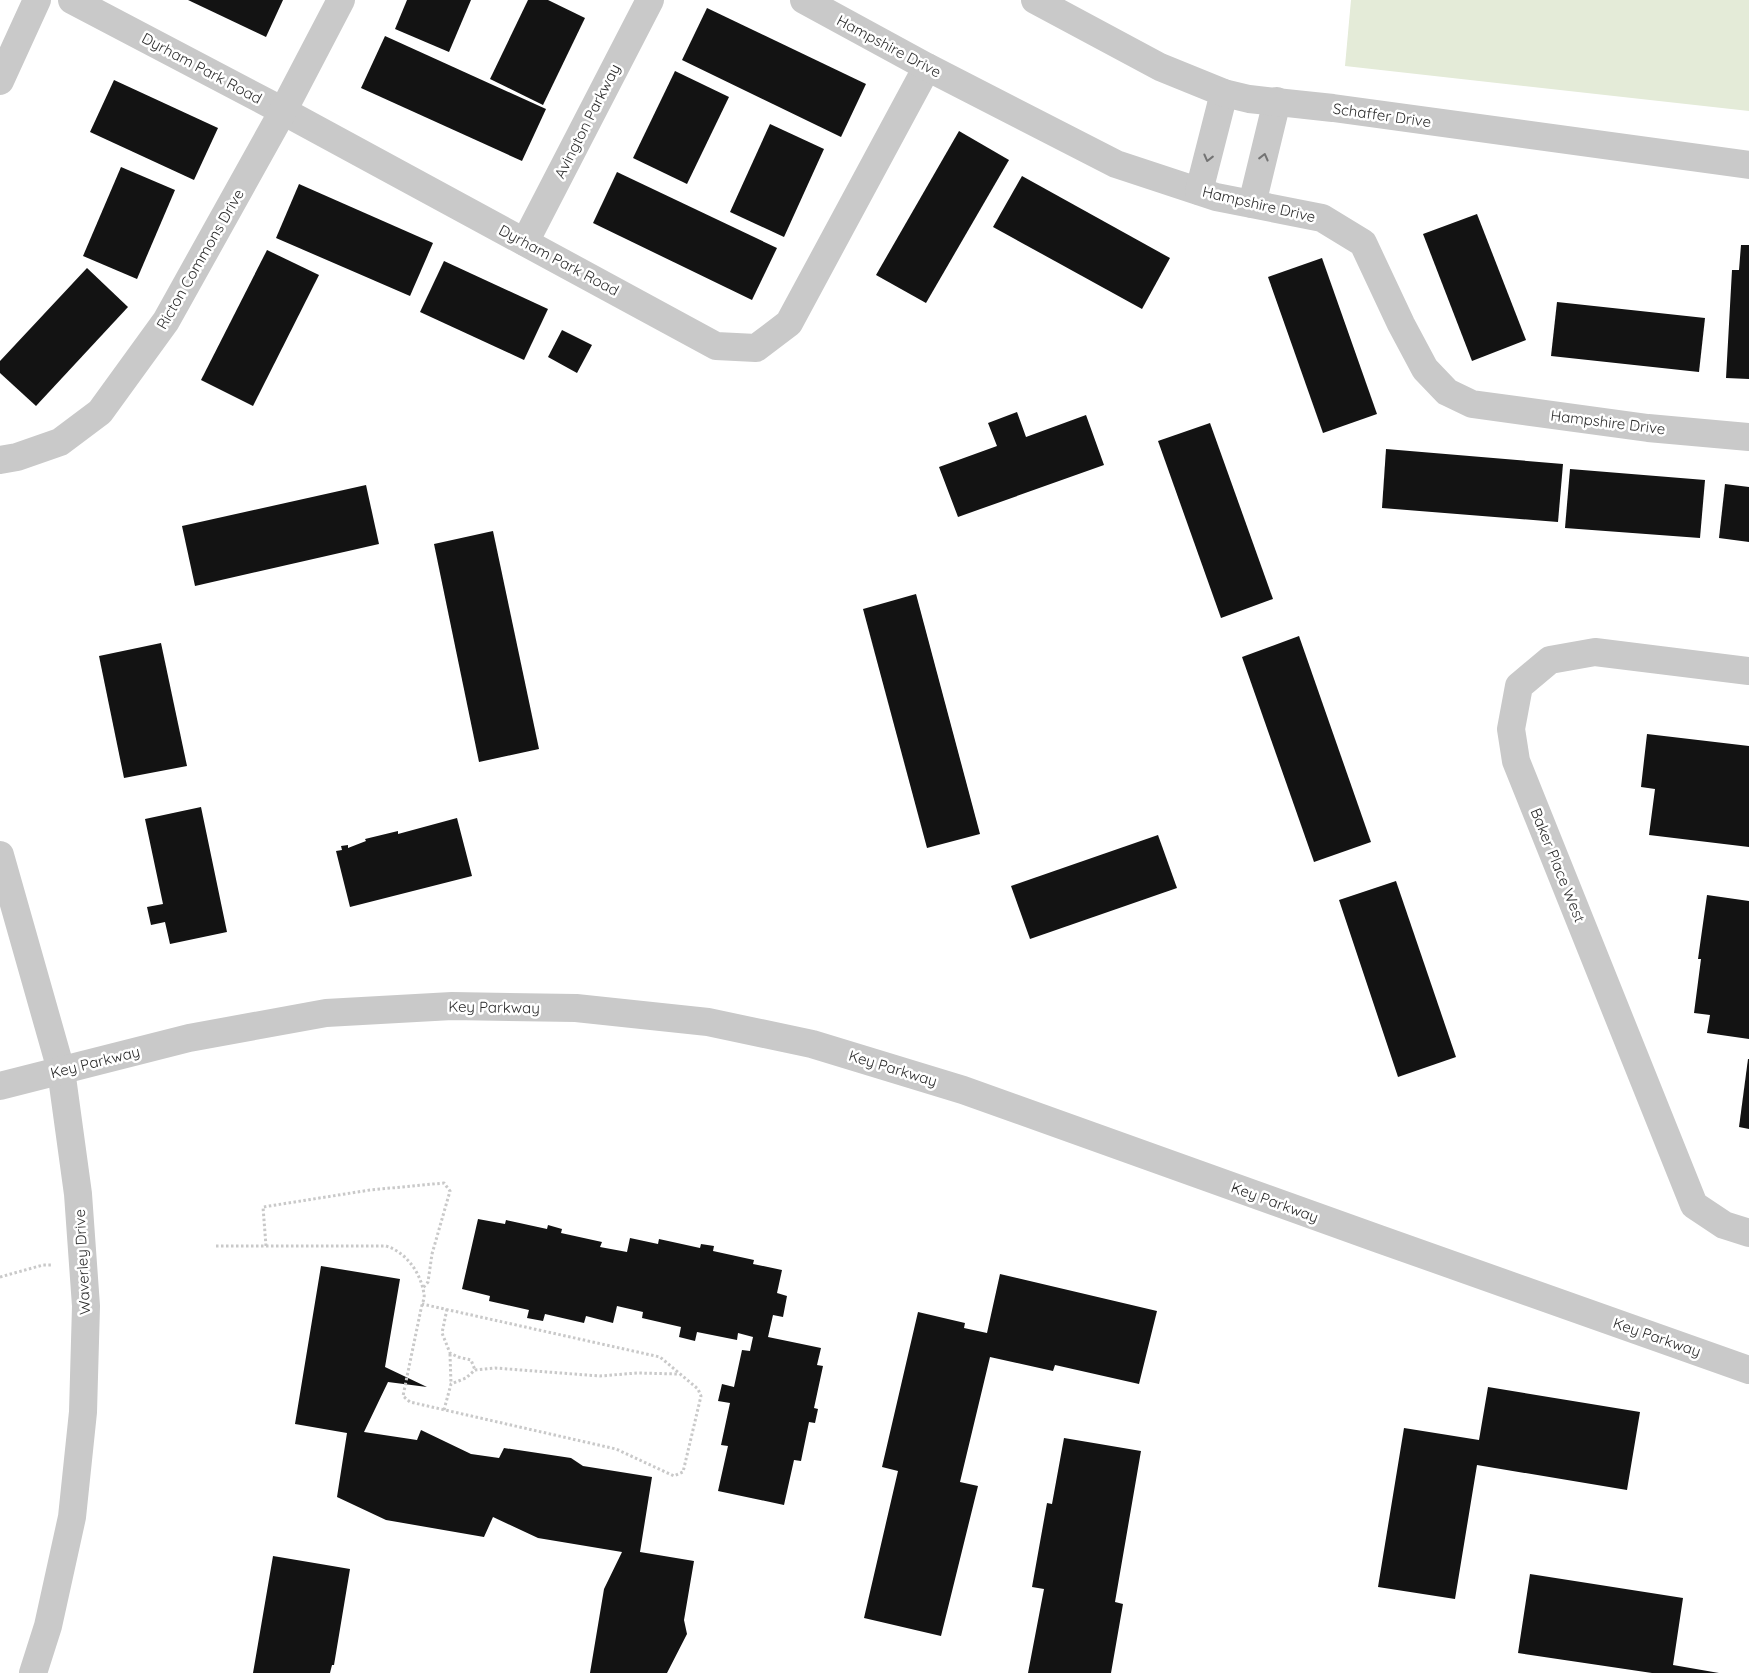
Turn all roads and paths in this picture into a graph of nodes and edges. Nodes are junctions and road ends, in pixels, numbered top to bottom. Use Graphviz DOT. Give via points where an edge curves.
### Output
graph roads {
  1 [pos="37,0"];
  2 [pos="72,0"];
  3 [pos="341,0"];
  4 [pos="650,0"];
  5 [pos="804,0"];
  6 [pos="1034,0"];
  7 [pos="927,66"];
  8 [pos="0,81"];
  9 [pos="1224,94"];
  10 [pos="1277,101"];
  11 [pos="283,111"];
  12 [pos="1749,165"];
  13 [pos="1199,191"];
  14 [pos="1252,204"];
  15 [pos="525,242"];
  16 [pos="1749,437"];
  17 [pos="0,460"];
  18 [pos="1749,671"];
  19 [pos="0,855"];
  20 [pos="61,1070"];
  21 [pos="0,1086"];
  22 [pos="1749,1234"];
  23 [pos="216,1246"];
  24 [pos="266,1246"];
  25 [pos="51,1265"];
  26 [pos="0,1277"];
  27 [pos="422,1288"];
  28 [pos="422,1304"];
  29 [pos="447,1309"];
  30 [pos="450,1354"];
  31 [pos="475,1370"];
  32 [pos="1749,1370"];
  33 [pos="678,1374"];
  34 [pos="451,1384"];
  35 [pos="444,1410"];
  36 [pos="34,1673"];
  1 -- 8 [label="street"];
  2 -- 11 [label="street, Dyrham Park Road"];
  3 -- 11 [label="street, Ricton Commons Drive"];
  4 -- 15 [label="street, Avington Parkway"];
  5 -- 7 [label="street, Hampshire Drive"];
  6 -- 9 [label="street, Schaffer Drive" via="1160,66"];
  7 -- 13 [label="street, Hampshire Drive" via="1116,164"];
  7 -- 15 [label="street, Dyrham Park Road" via="789,322 756,348 716,346"];
  9 -- 10 [label="street, Schaffer Drive"];
  9 -- 13 [label="street, one-way"];
  10 -- 12 [label="street, Schaffer Drive"];
  14 -- 10 [label="street, one-way"];
  11 -- 15 [label="street, Dyrham Park Road"];
  11 -- 17 [label="street, Ricton Commons Drive" via="166,321 100,412 60,442"];
  13 -- 14 [label="street, Hampshire Drive"];
  14 -- 16 [label="street, Hampshire Drive" via="1322,218 1363,243 1425,369 1447,392 1472,404 1648,428"];
  18 -- 22 [label="street, Baker Place West" via="1595,652 1550,660 1519,686 1512,729 1516,760 1694,1205 1724,1225"];
  19 -- 20 [label="street, Waverley Drive"];
  20 -- 21 [label="street, Key Parkway"];
  20 -- 32 [label="street, Key Parkway" via="189,1038 326,1013 452,1006 576,1008 708,1022 812,1044 963,1090"];
  20 -- 36 [label="street, Waverley Drive" via="78,1194 86,1306 83,1412 72,1517"];
  23 -- 24 [label="path"];
  24 -- 27 [label="path" via="394,1248 408,1259"];
  24 -- 27 [label="path" via="263,1208 370,1190 444,1183 450,1191 432,1254 428,1282"];
  25 -- 26 [label="path"];
  27 -- 28 [label="path"];
  28 -- 29 [label="path"];
  28 -- 35 [label="path" via="403,1396 410,1402"];
  29 -- 30 [label="path" via="442,1333"];
  29 -- 33 [label="path" via="660,1357"];
  30 -- 31 [label="path" via="471,1360"];
  30 -- 34 [label="path"];
  31 -- 33 [label="path" via="495,1368 600,1376 638,1372"];
  31 -- 34 [label="path"];
  33 -- 35 [label="path" via="698,1389 701,1396 683,1472 674,1476 616,1450"];
  34 -- 35 [label="path"];
}
